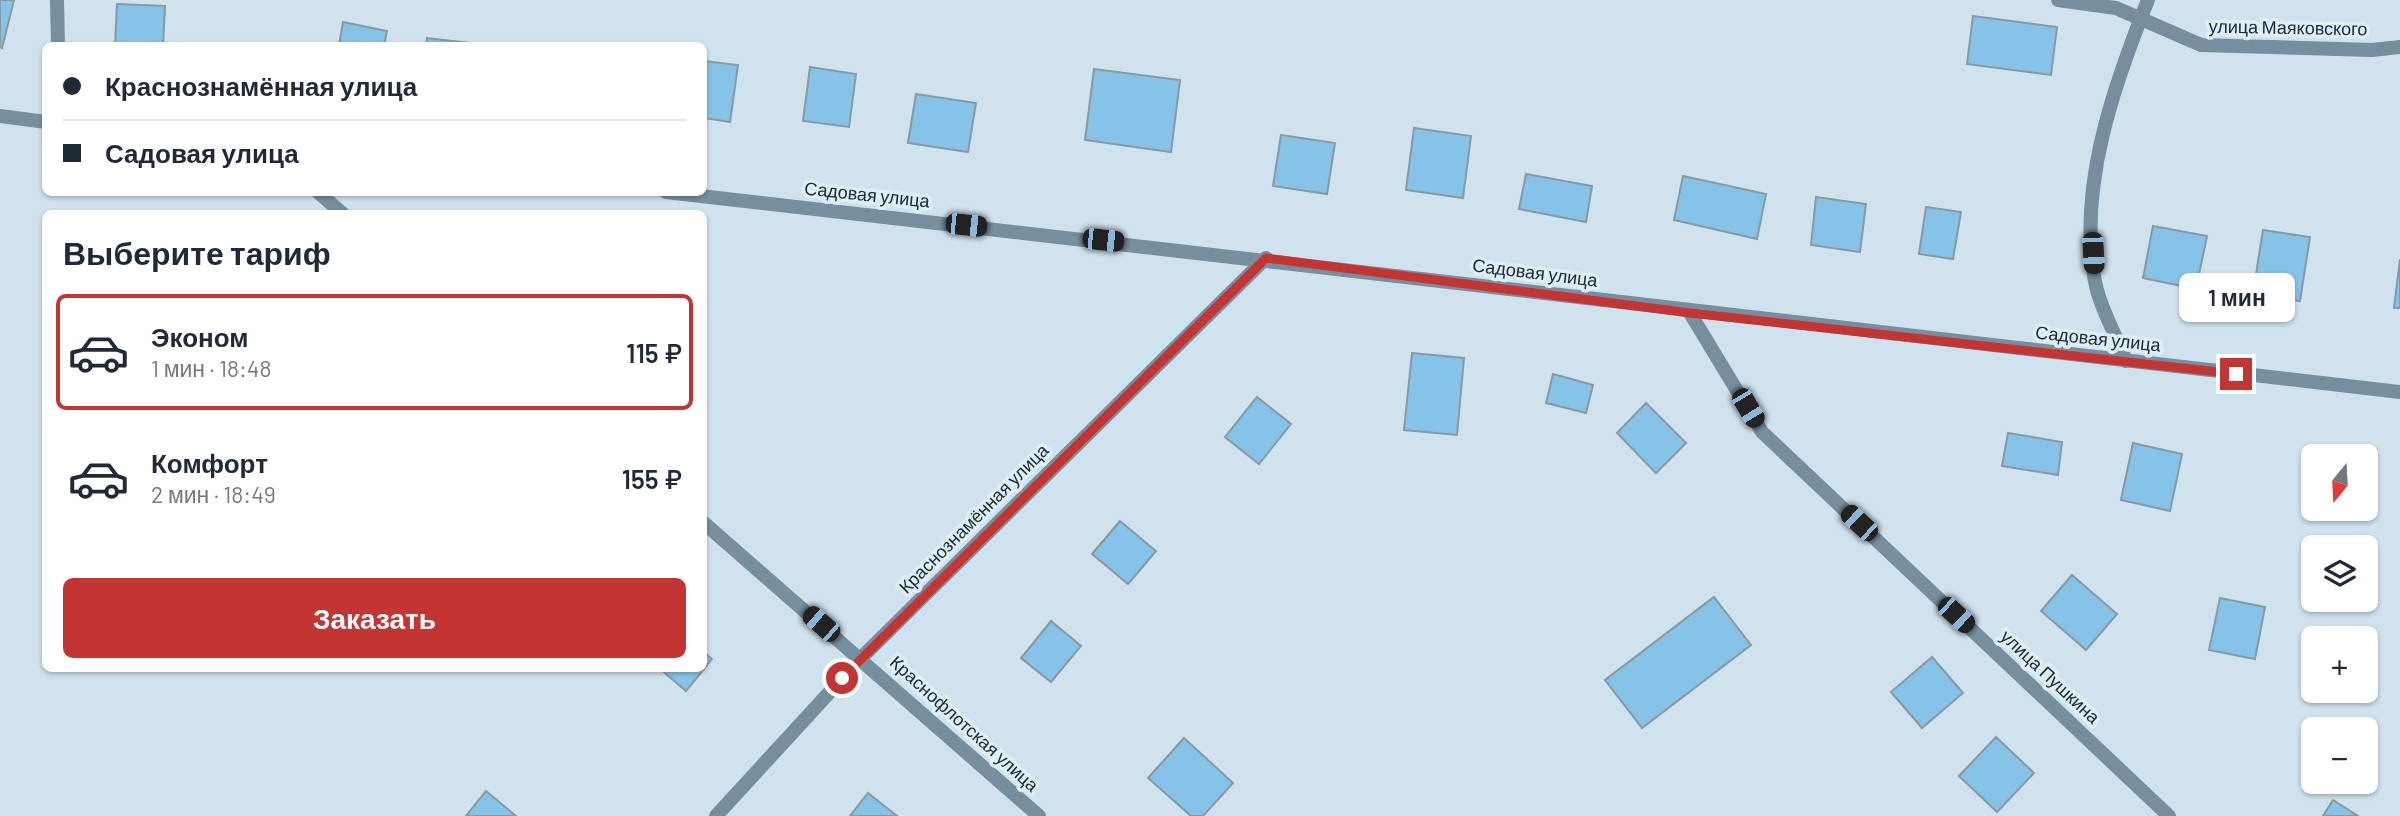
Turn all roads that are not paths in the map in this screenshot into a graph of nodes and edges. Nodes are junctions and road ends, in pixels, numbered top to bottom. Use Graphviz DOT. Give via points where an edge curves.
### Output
graph roads {
  1 [pos="57,0"];
  2 [pos="2058,0"];
  3 [pos="2148,0"];
  4 [pos="2140,19"];
  5 [pos="58,42"];
  6 [pos="2400,47"];
  7 [pos="0,116"];
  8 [pos="42,121"];
  9 [pos="323,196"];
  10 [pos="702,196"];
  11 [pos="338,210"];
  12 [pos="1266,258"];
  13 [pos="1690,313"];
  14 [pos="2126,361"];
  15 [pos="2400,392"];
  16 [pos="707,526"];
  17 [pos="860,658"];
  18 [pos="716,816"];
  19 [pos="1039,816"];
  20 [pos="2169,816"];
  1 -- 5 [label="street"];
  2 -- 4 [label="street, улица Маяковского" via="2116,8"];
  3 -- 4 [label="street"];
  4 -- 6 [label="street, улица Маяковского" via="2201,45"];
  4 -- 14 [label="street" via="2108,114 2090,205 2094,278"];
  7 -- 8 [label="street"];
  9 -- 11 [label="street"];
  10 -- 12 [label="street, Садовая улица"];
  12 -- 13 [label="street, Садовая улица"];
  12 -- 17 [label="street, Краснознамённая улица"];
  13 -- 14 [label="street, Садовая улица"];
  13 -- 20 [label="street, улица Пушкина" via="1762,432"];
  14 -- 15 [label="street, Садовая улица"];
  16 -- 17 [label="street, Краснофлотская улица"];
  17 -- 18 [label="street, Краснознамённая улица"];
  17 -- 19 [label="street, Краснофлотская улица"];
}
